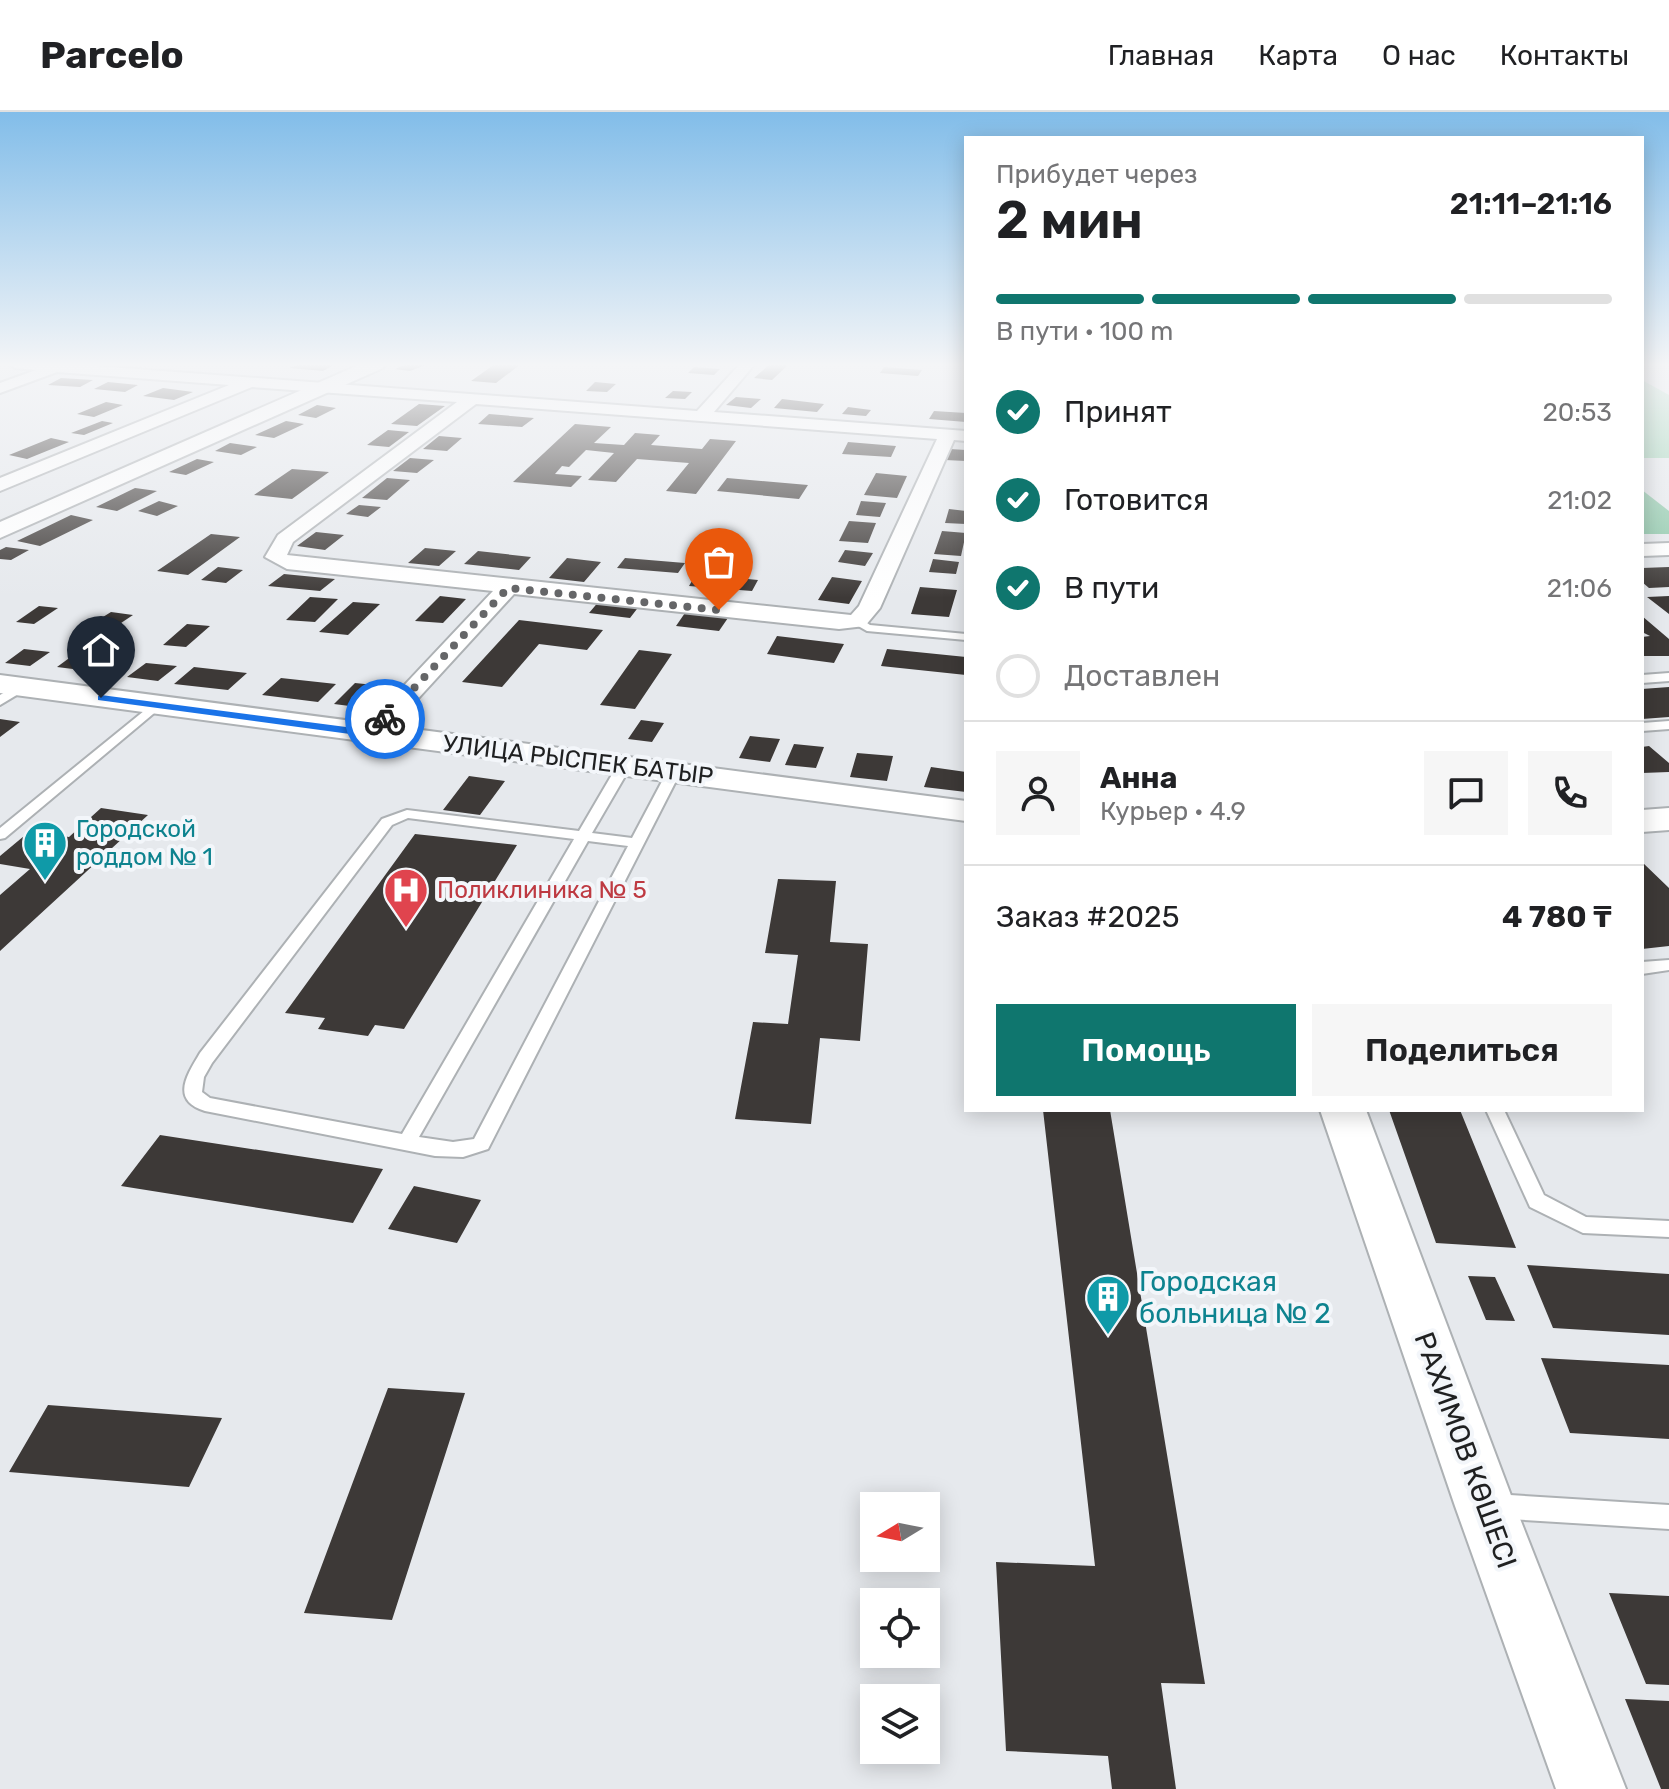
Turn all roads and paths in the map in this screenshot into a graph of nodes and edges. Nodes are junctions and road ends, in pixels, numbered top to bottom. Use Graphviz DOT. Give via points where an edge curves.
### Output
graph roads {
  1 [pos="103,442"];
  2 [pos="197,442"];
  3 [pos="414,442"];
  4 [pos="953,442"];
  5 [pos="0,485"];
  6 [pos="0,531"];
  7 [pos="1669,549"];
  8 [pos="1644,550"];
  9 [pos="508,588"];
  10 [pos="857,621"];
  11 [pos="964,637"];
  12 [pos="1669,677"];
  13 [pos="1644,679"];
  14 [pos="7,691"];
  15 [pos="155,706"];
  16 [pos="1669,725"];
  17 [pos="1644,727"];
  18 [pos="372,734"];
  19 [pos="624,766"];
  20 [pos="673,773"];
  21 [pos="964,811"];
  22 [pos="1669,819"];
  23 [pos="1644,821"];
  24 [pos="0,835"];
  25 [pos="583,836"];
  26 [pos="637,843"];
  27 [pos="1669,965"];
  28 [pos="1644,968"];
  29 [pos="1344,1112"];
  30 [pos="1496,1112"];
  31 [pos="407,1142"];
  32 [pos="1669,1229"];
  33 [pos="1485,1506"];
  34 [pos="1669,1517"];
  35 [pos="1591,1789"];
  1 -- 5 [label="street"];
  2 -- 6 [label="street"];
  3 -- 9 [label="street" via="285,539 275,557 287,563"];
  4 -- 10 [label="street" via="869,608"];
  7 -- 8 [label="street"];
  9 -- 10 [label="street"];
  9 -- 18 [label="street"];
  10 -- 11 [label="lane" via="867,628"];
  12 -- 13 [label="lane"];
  14 -- 15 [label="street, УЛИЦА РЫСПЕК БАТЫР"];
  15 -- 18 [label="street, УЛИЦА РЫСПЕК БАТЫР"];
  15 -- 24 [label="lane"];
  16 -- 17 [label="lane"];
  18 -- 19 [label="street, УЛИЦА РЫСПЕК БАТЫР"];
  19 -- 20 [label="street, УЛИЦА РЫСПЕК БАТЫР"];
  19 -- 25 [label="lane"];
  20 -- 21 [label="street, УЛИЦА РЫСПЕК БАТЫР"];
  20 -- 26 [label="lane"];
  22 -- 23 [label="street"];
  25 -- 26 [label="lane"];
  25 -- 31 [label="lane"];
  25 -- 31 [label="lane" via="407,814 394,817 195,1077 193,1095 205,1104"];
  26 -- 31 [label="lane" via="481,1144 466,1151"];
  27 -- 28 [label="lane"];
  29 -- 33 [label="street, РАХИМОВ КӨШЕСІ"];
  30 -- 32 [label="lane" via="1537,1201 1583,1225"];
  33 -- 34 [label="lane"];
  33 -- 35 [label="street, РАХИМОВ КӨШЕСІ"];
}
